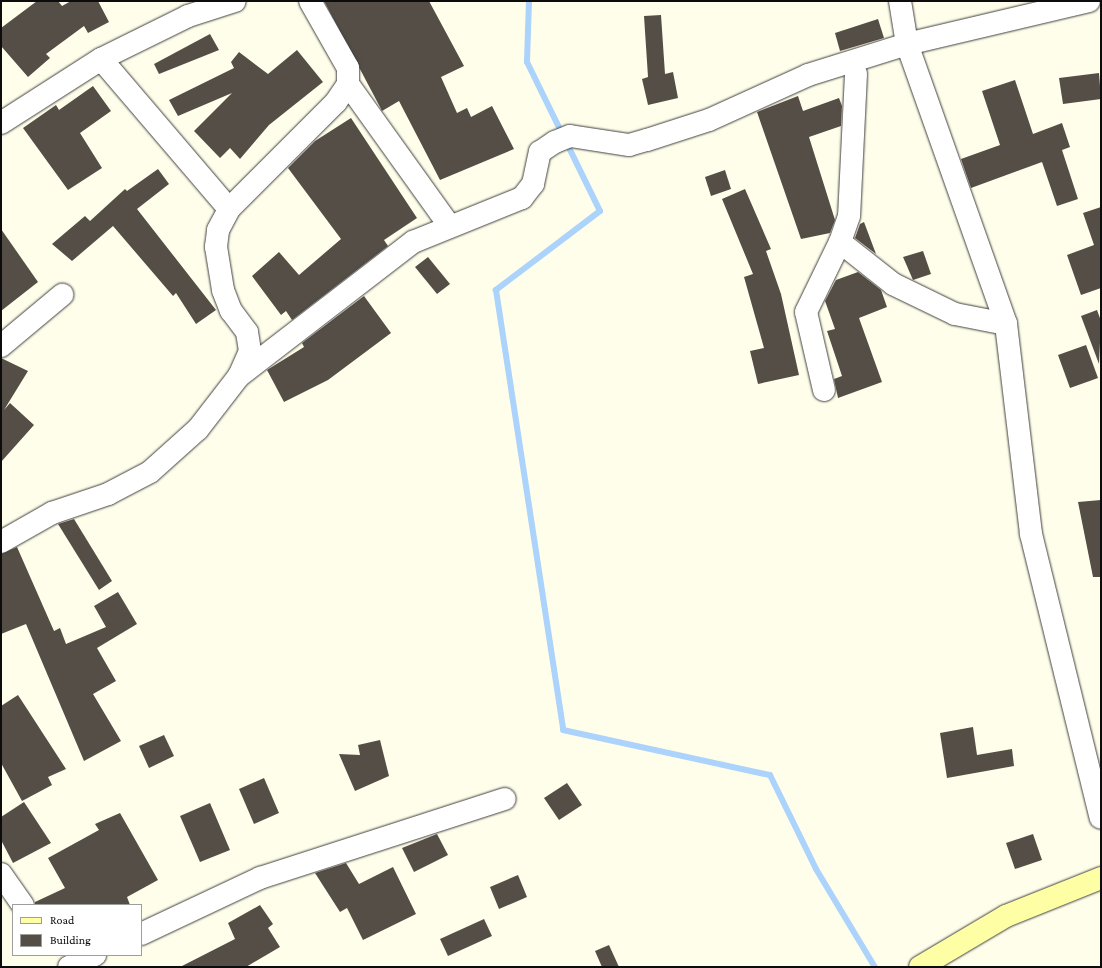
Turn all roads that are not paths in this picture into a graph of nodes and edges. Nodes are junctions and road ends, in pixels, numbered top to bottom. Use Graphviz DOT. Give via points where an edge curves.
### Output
graph roads {
  1 [pos="235,1"];
  2 [pos="310,1"];
  3 [pos="900,1"];
  4 [pos="1089,1"];
  5 [pos="907,44"];
  6 [pos="101,59"];
  7 [pos="856,74"];
  8 [pos="348,84"];
  9 [pos="753,98"];
  10 [pos="709,120"];
  11 [pos="1,123"];
  12 [pos="229,209"];
  13 [pos="449,225"];
  14 [pos="840,242"];
  15 [pos="62,295"];
  16 [pos="1006,324"];
  17 [pos="1,346"];
  18 [pos="239,376"];
  19 [pos="824,390"];
  20 [pos="1,542"];
  21 [pos="505,799"];
  22 [pos="1101,818"];
  23 [pos="1,874"];
  24 [pos="1101,878"];
  25 [pos="22,904"];
  26 [pos="142,934"];
  27 [pos="59,956"];
  28 [pos="93,956"];
  29 [pos="68,967"];
  30 [pos="920,967"];
  1 -- 6 [label="street" via="188,16"];
  2 -- 8 [label="street" via="348,68"];
  3 -- 5 [label="street"];
  4 -- 5 [label="street"];
  5 -- 9 [label="street" via="808,75"];
  5 -- 16 [label="street"];
  6 -- 11 [label="street"];
  6 -- 12 [label="street"];
  7 -- 9 [label="street"];
  7 -- 10 [label="street"];
  7 -- 14 [label="street" via="849,216"];
  8 -- 12 [label="street" via="336,102"];
  8 -- 13 [label="street"];
  9 -- 10 [label="street"];
  10 -- 13 [label="street" via="629,145 562,139 540,152 533,184 522,198"];
  12 -- 18 [label="street" via="218,230 216,247 224,290 231,311 247,332 250,351"];
  13 -- 18 [label="street" via="413,242"];
  14 -- 16 [label="street" via="894,284 955,314"];
  14 -- 19 [label="street" via="806,312"];
  15 -- 17 [label="street"];
  16 -- 22 [label="street" via="1031,534"];
  18 -- 20 [label="street" via="198,429 150,472 108,494 52,513"];
  21 -- 26 [label="street" via="260,878"];
  23 -- 25 [label="street"];
  24 -- 30 [label="street" via="1006,916"];
  27 -- 29 [label="street"];
  28 -- 29 [label="street"];
}
